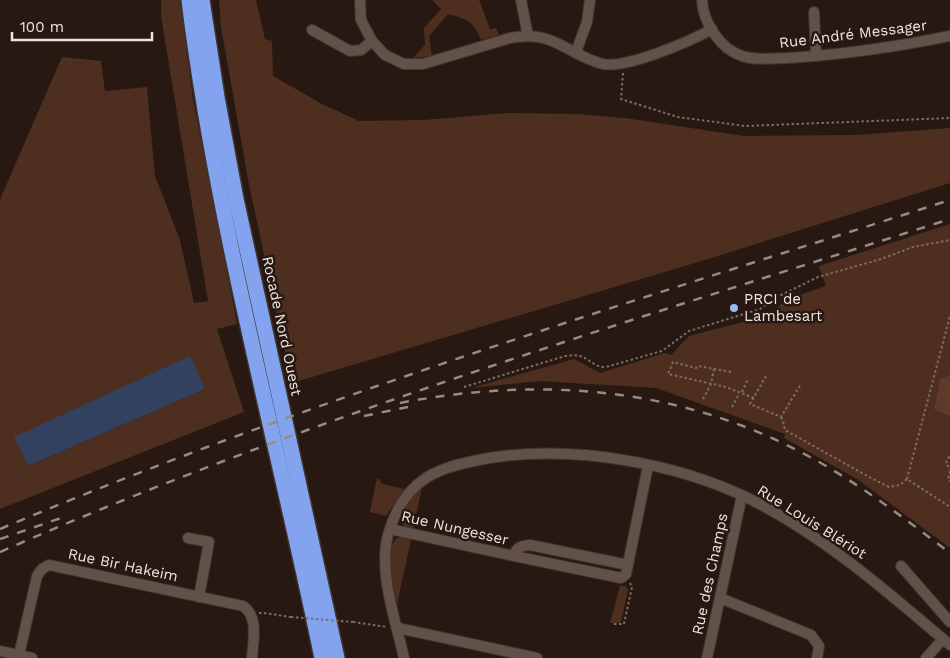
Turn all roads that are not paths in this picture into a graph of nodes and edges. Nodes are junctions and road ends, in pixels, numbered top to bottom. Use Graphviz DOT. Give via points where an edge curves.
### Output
graph roads {
  1 [pos="189,0"];
  2 [pos="202,0"];
  3 [pos="360,0"];
  4 [pos="521,0"];
  5 [pos="590,0"];
  6 [pos="702,0"];
  7 [pos="814,12"];
  8 [pos="312,30"];
  9 [pos="712,30"];
  10 [pos="528,36"];
  11 [pos="950,36"];
  12 [pos="372,41"];
  13 [pos="576,52"];
  14 [pos="816,56"];
  15 [pos="648,466"];
  16 [pos="742,495"];
  17 [pos="390,529"];
  18 [pos="188,538"];
  19 [pos="901,566"];
  20 [pos="199,596"];
  21 [pos="720,598"];
  22 [pos="950,622"];
  23 [pos="398,628"];
  24 [pos="946,642"];
  25 [pos="0,651"];
  26 [pos="13,656"];
  27 [pos="32,658"];
  28 [pos="252,658"];
  29 [pos="322,658"];
  30 [pos="336,658"];
  31 [pos="404,658"];
  32 [pos="538,658"];
  33 [pos="707,658"];
  34 [pos="817,658"];
  35 [pos="926,658"];
  1 -- 29 [label="highway, Rocade Nord Ouest" via="216,168"];
  2 -- 30 [label="highway, Rocade Nord Ouest" via="235,190"];
  3 -- 12 [label="street" via="361,20"];
  4 -- 10 [label="street"];
  5 -- 13 [label="street" via="587,22"];
  6 -- 9 [label="street, Rue André Messager"];
  7 -- 14 [label="street"];
  8 -- 12 [label="street" via="350,51 361,50"];
  9 -- 13 [label="street" via="623,64 605,64"];
  9 -- 14 [label="street, Rue André Messager" via="730,50 743,57"];
  10 -- 12 [label="street" via="410,65 392,59"];
  10 -- 13 [label="street" via="553,40"];
  11 -- 14 [label="street, Rue André Messager"];
  15 -- 16 [label="street, Rue Louis Blériot" via="700,479"];
  15 -- 17 [label="street, Rue Louis Blériot" via="596,456 549,453 510,455 459,464 433,474 413,488"];
  15 -- 17 [label="street, Rue Nungesser" via="626,570 530,545 520,546 514,556"];
  16 -- 21 [label="street, Rue des Champs"];
  16 -- 24 [label="street, Rue Louis Blériot" via="794,524 859,569"];
  17 -- 23 [label="street, Rue Louis Blériot" via="386,544 386,571"];
  18 -- 20 [label="street" via="209,542"];
  19 -- 22 [label="street"];
  20 -- 26 [label="street, Rue Bir Hakeim" via="47,566 36,576"];
  20 -- 28 [label="street, Rue Bir Hakeim" via="243,606 252,614"];
  21 -- 33 [label="street, Rue des Champs"];
  21 -- 34 [label="street" via="811,635 819,646"];
  23 -- 31 [label="street, Rue Louis Blériot"];
  23 -- 32 [label="street"];
  24 -- 35 [label="street, Rue Louis Blériot"];
  25 -- 26 [label="street"];
  26 -- 27 [label="street"];
}
